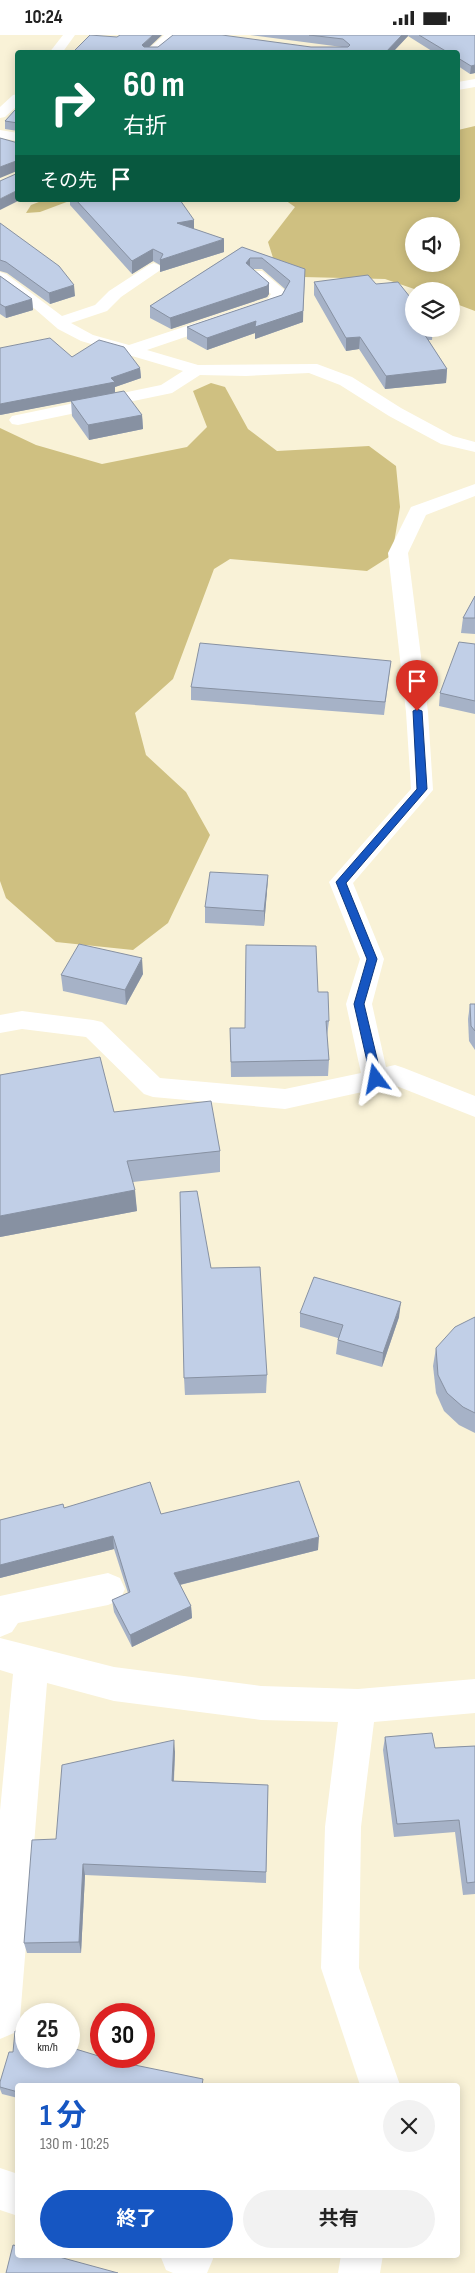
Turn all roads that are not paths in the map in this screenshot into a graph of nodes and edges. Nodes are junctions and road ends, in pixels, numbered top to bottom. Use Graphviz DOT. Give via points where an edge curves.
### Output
graph roads {
  1 [pos="69,35"];
  2 [pos="172,35"];
  3 [pos="57,50"];
  4 [pos="154,50"];
  5 [pos="15,102"];
  6 [pos="7,112"];
  7 [pos="0,134"];
  8 [pos="15,136"];
  9 [pos="154,268"];
  10 [pos="256,273"];
  11 [pos="0,277"];
  12 [pos="58,322"];
  13 [pos="128,351"];
  14 [pos="197,370"];
  15 [pos="18,420"];
  16 [pos="475,447"];
  17 [pos="475,490"];
  18 [pos="0,1024"];
  19 [pos="376,1079"];
  20 [pos="475,1107"];
  21 [pos="108,1589"];
  22 [pos="0,1621"];
  23 [pos="16,1659"];
  24 [pos="475,1695"];
  25 [pos="358,1706"];
  26 [pos="0,2019"];
  27 [pos="379,2083"];
  28 [pos="0,2189"];
  29 [pos="15,2194"];
  30 [pos="362,2258"];
  31 [pos="359,2273"];
  1 -- 3 [label="street"];
  2 -- 4 [label="street"];
  5 -- 6 [label="street"];
  7 -- 8 [label="street"];
  9 -- 12 [label="street" via="116,294 101,309"];
  10 -- 13 [label="street" via="280,293 274,301"];
  11 -- 12 [label="street" via="42,306"];
  12 -- 13 [label="street" via="87,338"];
  13 -- 14 [label="street"];
  14 -- 15 [label="street" via="166,389"];
  14 -- 16 [label="street" via="311,368 346,381 447,440"];
  17 -- 19 [label="street" via="418,511 398,553 417,711 422,789 341,882 372,959 359,1004"];
  18 -- 19 [label="street" via="22,1020 93,1029 153,1087 285,1099"];
  19 -- 20 [label="street" via="395,1075"];
  21 -- 22 [label="street" via="8,1609"];
  23 -- 25 [label="street" via="114,1684 261,1703"];
  23 -- 26 [label="street"];
  24 -- 25 [label="street"];
  25 -- 27 [label="street" via="343,1827 340,1968"];
  28 -- 29 [label="street"];
  30 -- 31 [label="street"];
}
